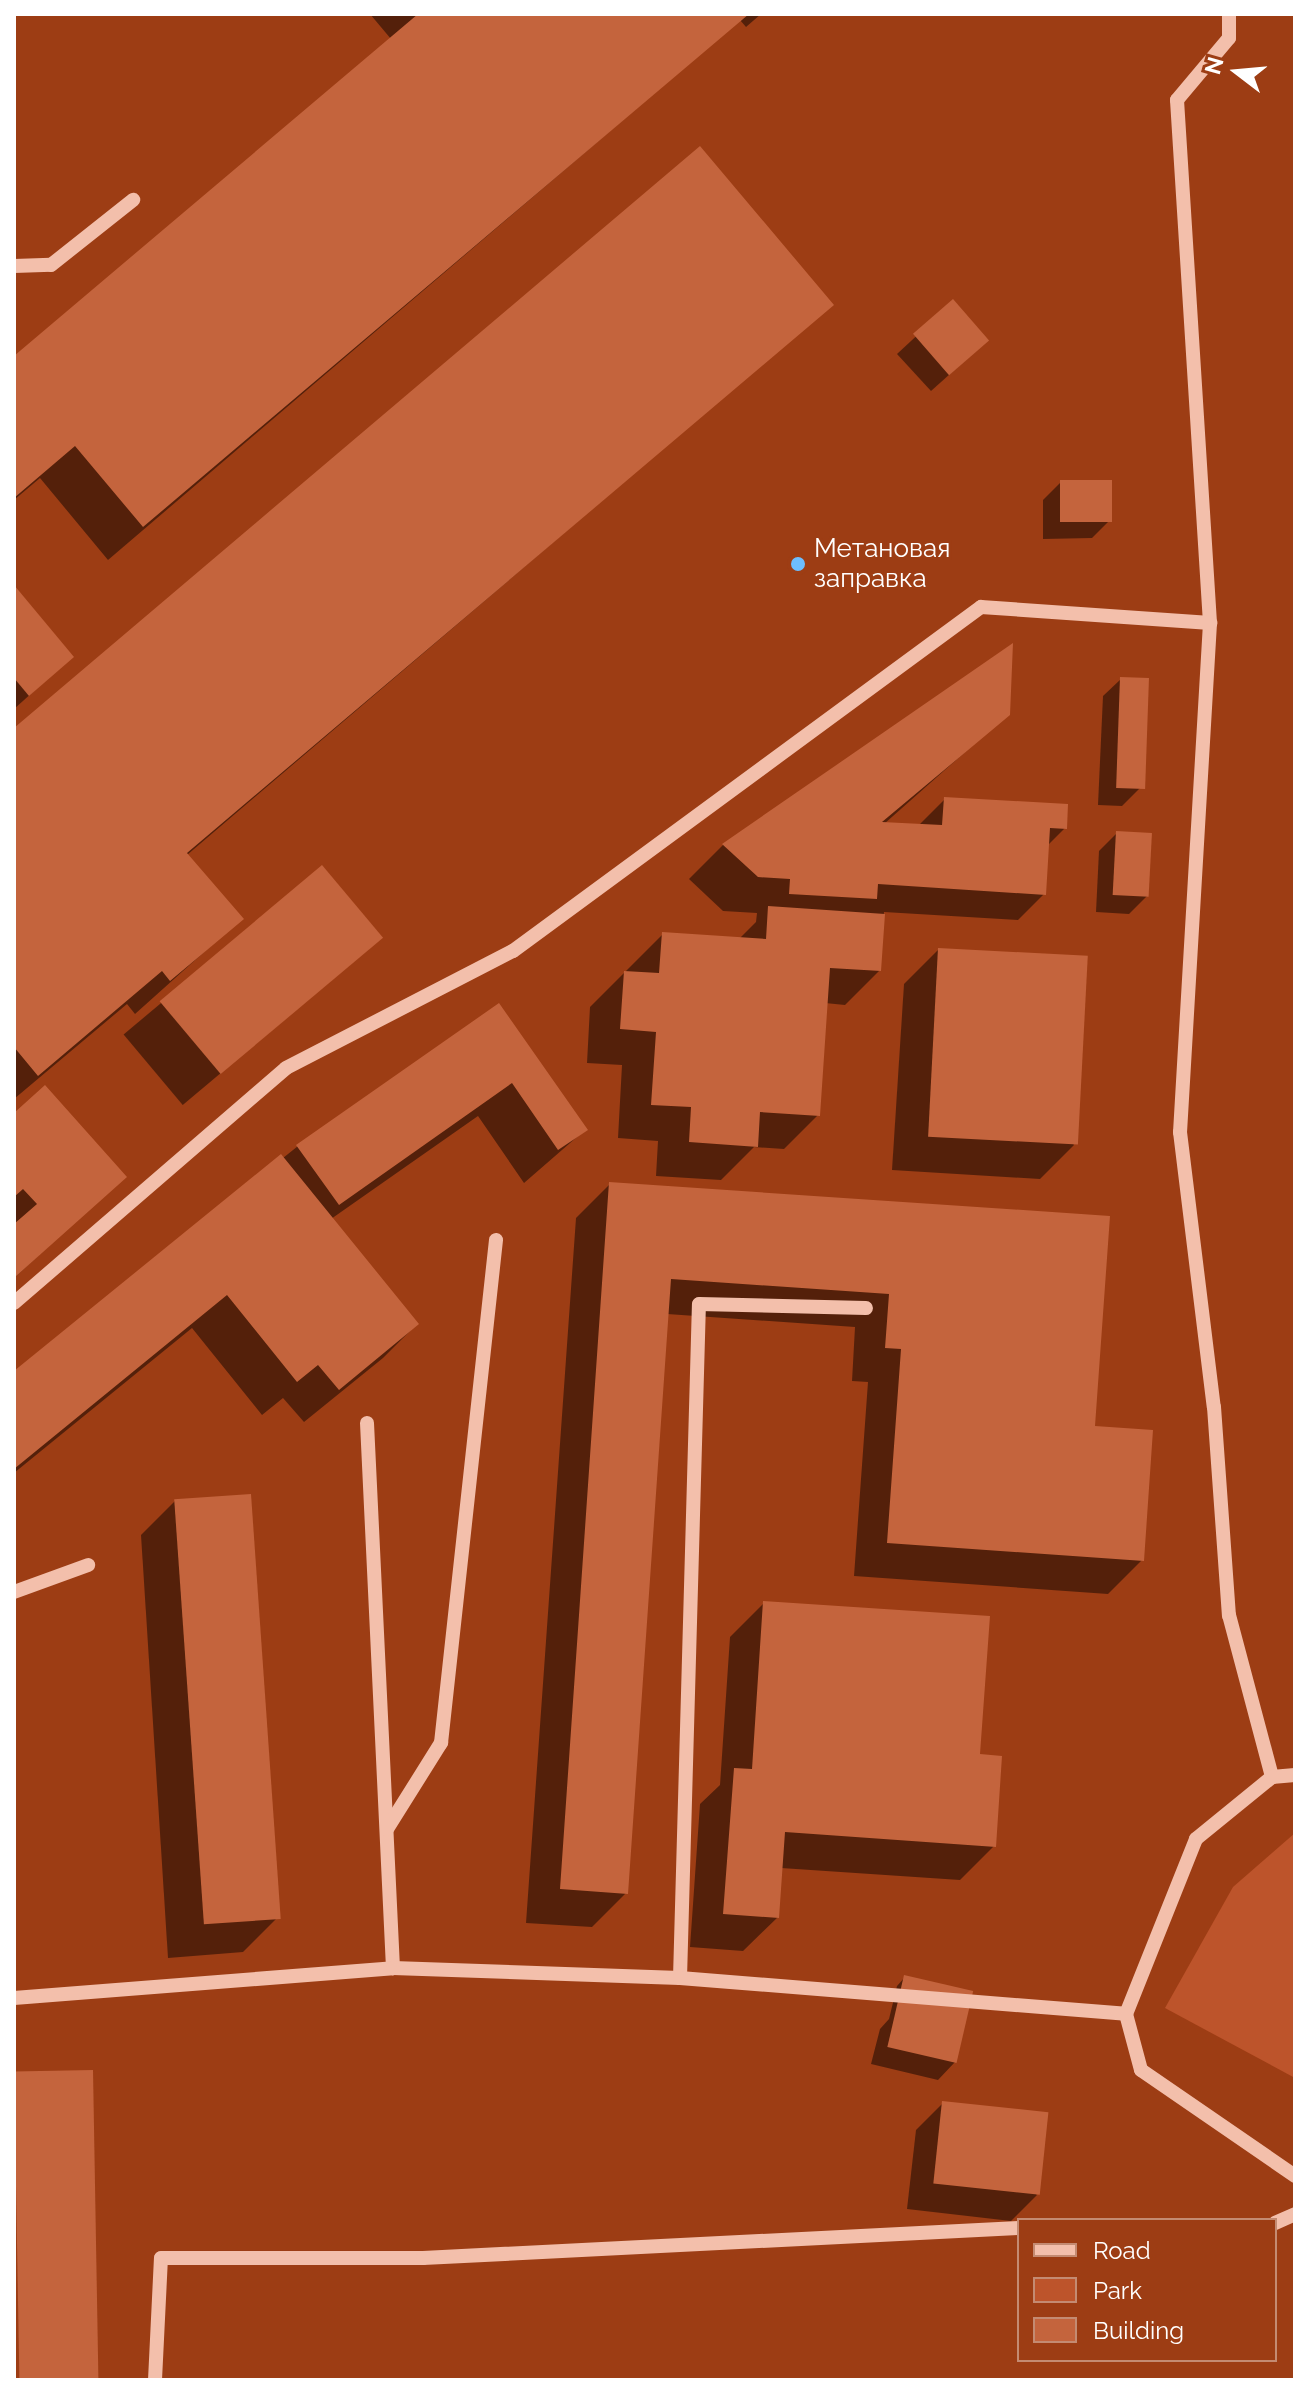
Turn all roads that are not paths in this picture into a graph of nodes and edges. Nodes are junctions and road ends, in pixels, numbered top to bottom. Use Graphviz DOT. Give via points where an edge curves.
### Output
graph roads {
  1 [pos="1229,14"];
  2 [pos="133,200"];
  3 [pos="14,266"];
  4 [pos="1210,623"];
  5 [pos="496,1240"];
  6 [pos="14,1303"];
  7 [pos="866,1308"];
  8 [pos="367,1423"];
  9 [pos="88,1565"];
  10 [pos="14,1592"];
  11 [pos="1295,1775"];
  12 [pos="1272,1777"];
  13 [pos="387,1829"];
  14 [pos="393,1968"];
  15 [pos="680,1978"];
  16 [pos="14,1998"];
  17 [pos="1126,2014"];
  18 [pos="1295,2176"];
  19 [pos="1017,2228"];
  20 [pos="155,2380"];
  1 -- 4 [label="lane" via="1229,38 1177,100"];
  2 -- 3 [label="lane" via="51,265"];
  4 -- 6 [label="lane" via="981,607 513,951 286,1068"];
  4 -- 12 [label="lane" via="1180,1132 1214,1407 1229,1615"];
  5 -- 13 [label="lane" via="441,1743"];
  7 -- 15 [label="lane" via="699,1304"];
  8 -- 13 [label="lane"];
  9 -- 10 [label="lane"];
  11 -- 12 [label="lane"];
  12 -- 17 [label="lane" via="1196,1839"];
  13 -- 14 [label="lane"];
  14 -- 15 [label="lane"];
  14 -- 16 [label="lane"];
  15 -- 17 [label="lane"];
  17 -- 18 [label="lane" via="1141,2070"];
  19 -- 20 [label="lane" via="423,2258 161,2258"];
}
